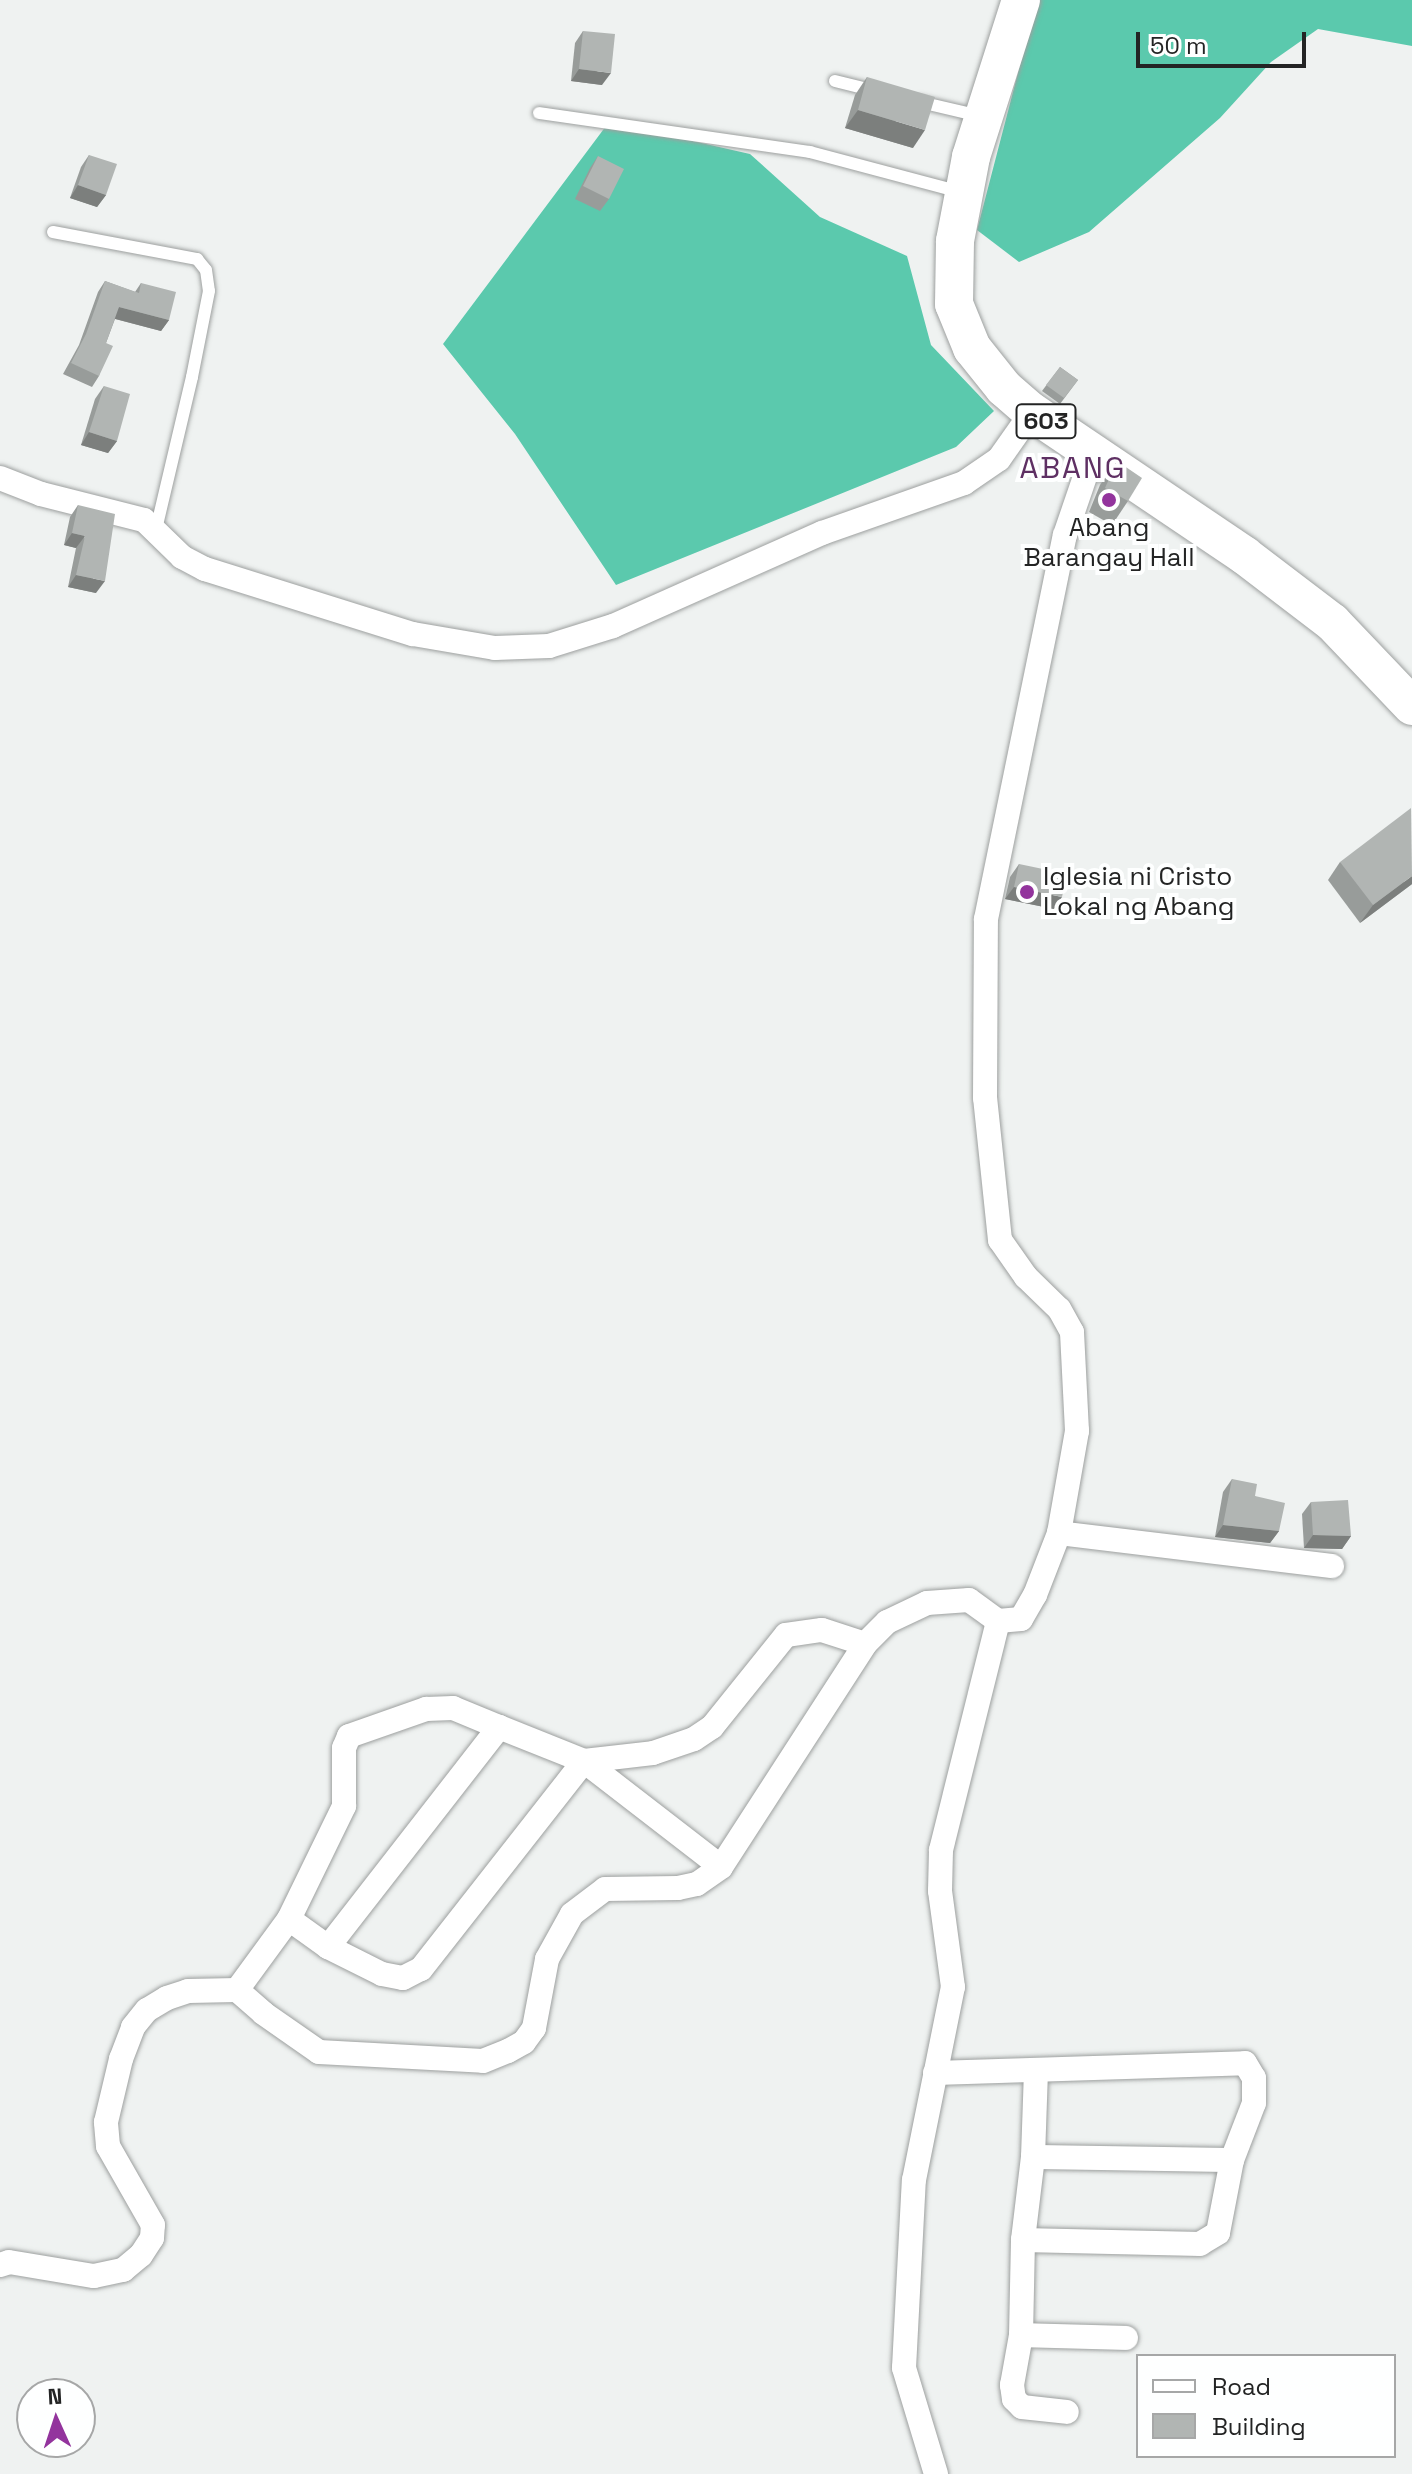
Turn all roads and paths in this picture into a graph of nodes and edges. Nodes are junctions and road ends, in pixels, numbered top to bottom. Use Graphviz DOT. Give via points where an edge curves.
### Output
graph roads {
  1 [pos="1021,0"];
  2 [pos="835,81"];
  3 [pos="895,95"];
  4 [pos="909,99"];
  5 [pos="539,113"];
  6 [pos="984,117"];
  7 [pos="965,193"];
  8 [pos="53,232"];
  9 [pos="1032,412"];
  10 [pos="1093,453"];
  11 [pos="0,478"];
  12 [pos="156,529"];
  13 [pos="1412,706"];
  14 [pos="1059,1533"];
  15 [pos="1332,1566"];
  16 [pos="998,1621"];
  17 [pos="865,1644"];
  18 [pos="499,1727"];
  19 [pos="584,1761"];
  20 [pos="721,1867"];
  21 [pos="289,1919"];
  22 [pos="328,1947"];
  23 [pos="237,1990"];
  24 [pos="1036,2071"];
  25 [pos="935,2073"];
  26 [pos="1033,2157"];
  27 [pos="1232,2160"];
  28 [pos="1023,2240"];
  29 [pos="0,2265"];
  30 [pos="1021,2335"];
  31 [pos="1126,2338"];
  32 [pos="1067,2412"];
  33 [pos="936,2474"];
  1 -- 6 [label="main road, 603"];
  2 -- 3 [label="lane"];
  4 -- 6 [label="lane"];
  5 -- 7 [label="lane" via="810,152"];
  6 -- 7 [label="main road, 603"];
  7 -- 9 [label="main road, 603" via="955,241 954,304 972,348 1004,388"];
  8 -- 12 [label="lane" via="197,259 206,270 209,291"];
  9 -- 10 [label="main road, 603"];
  9 -- 12 [label="street" via="999,459 964,483 822,533 613,626 549,646 495,648 413,634 205,569 182,557"];
  10 -- 13 [label="main road, 603" via="1332,622"];
  10 -- 14 [label="street" via="1065,535 986,919 985,1098 1000,1240 1072,1332 1077,1431"];
  11 -- 12 [label="street" via="144,520"];
  14 -- 15 [label="street"];
  14 -- 16 [label="street" via="1021,1619"];
  16 -- 17 [label="street" via="969,1600 927,1603 887,1622"];
  16 -- 25 [label="street" via="941,1850 940,1891 953,1987"];
  17 -- 19 [label="street" via="822,1630 786,1635 712,1727 694,1739 653,1753"];
  17 -- 20 [label="street"];
  18 -- 19 [label="street"];
  18 -- 21 [label="street" via="453,1708 426,1709 349,1736 344,1748 344,1806"];
  18 -- 22 [label="street"];
  19 -- 20 [label="street"];
  19 -- 22 [label="street" via="421,1969 403,1978 382,1974"];
  20 -- 23 [label="street" via="697,1884 605,1889 589,1899 572,1914 547,1959 534,2028 524,2042 483,2061 319,2052"];
  21 -- 22 [label="street"];
  21 -- 23 [label="street"];
  23 -- 29 [label="street" via="188,1991 167,1998 147,2010 125,2048 106,2122 115,2162 153,2225 141,2255 123,2270 94,2276 9,2262"];
  24 -- 25 [label="street"];
  24 -- 26 [label="street"];
  24 -- 27 [label="street" via="1245,2063 1254,2078 1254,2103"];
  25 -- 33 [label="street" via="914,2180 904,2368"];
  26 -- 27 [label="street"];
  26 -- 28 [label="street"];
  27 -- 28 [label="street" via="1218,2233 1200,2244"];
  28 -- 30 [label="street"];
  30 -- 31 [label="street"];
  30 -- 32 [label="street" via="1014,2399 1022,2407"];
}
